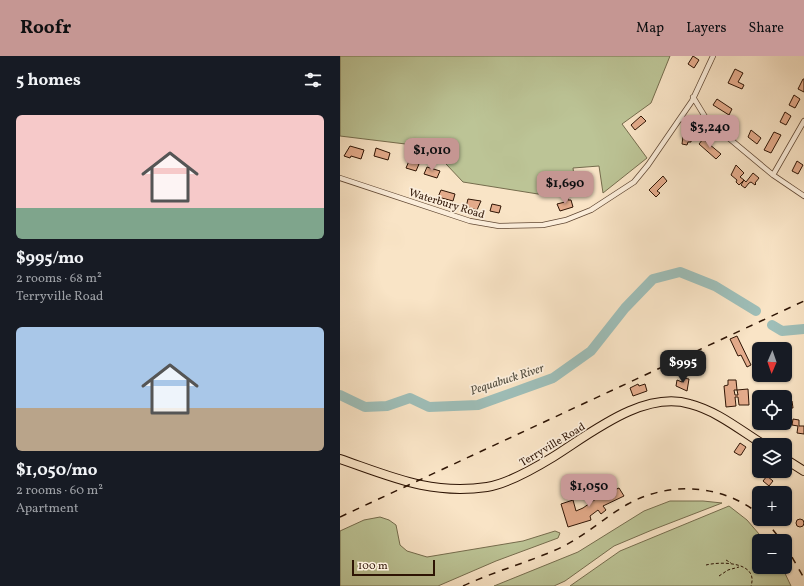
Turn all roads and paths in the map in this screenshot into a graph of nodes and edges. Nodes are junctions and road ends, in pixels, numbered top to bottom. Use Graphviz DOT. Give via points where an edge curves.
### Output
graph roads {
  1 [pos="713,56"];
  2 [pos="693,99"];
  3 [pos="680,119"];
  4 [pos="707,120"];
  5 [pos="804,121"];
  6 [pos="774,175"];
  7 [pos="340,178"];
  8 [pos="804,196"];
  9 [pos="752,438"];
  10 [pos="340,459"];
  11 [pos="792,463"];
  12 [pos="804,471"];
  13 [pos="726,560"];
  14 [pos="706,564"];
  15 [pos="733,564"];
  16 [pos="740,567"];
  17 [pos="719,576"];
  18 [pos="751,586"];
  1 -- 2 [label="street, Waterbury Road"];
  2 -- 3 [label="street, Waterbury Road"];
  2 -- 4 [label="street"];
  3 -- 4 [label="street"];
  3 -- 7 [label="street, Waterbury Road" via="634,182 591,210 566,220 543,225 499,226 470,221"];
  4 -- 6 [label="street"];
  5 -- 6 [label="street"];
  6 -- 8 [label="street"];
  9 -- 10 [label="highway, Terryville Road" via="706,410 689,403 670,402 649,404 621,415 532,471 488,487 443,490 399,481"];
  11 -- 12 [label="highway"];
  13 -- 15 [label="path"];
  14 -- 15 [label="path"];
  15 -- 16 [label="path"];
  16 -- 17 [label="path"];
  16 -- 18 [label="path" via="752,573"];
}
